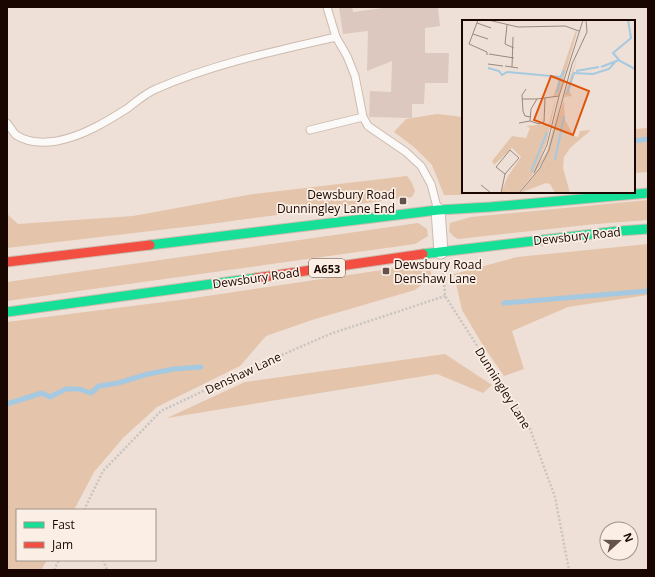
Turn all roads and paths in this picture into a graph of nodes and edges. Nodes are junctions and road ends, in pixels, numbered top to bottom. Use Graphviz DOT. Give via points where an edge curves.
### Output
graph roads {
  1 [pos="327,7"];
  2 [pos="336,37"];
  3 [pos="363,117"];
  4 [pos="7,123"];
  5 [pos="310,130"];
  6 [pos="648,193"];
  7 [pos="438,210"];
  8 [pos="648,229"];
  9 [pos="441,252"];
  10 [pos="7,262"];
  11 [pos="445,296"];
  12 [pos="7,312"];
  13 [pos="84,509"];
  14 [pos="58,561"];
  15 [pos="54,570"];
  16 [pos="569,570"];
  1 -- 2 [label="lane"];
  2 -- 3 [label="lane" via="355,76"];
  2 -- 4 [label="lane" via="196,73 154,90 110,120 77,136 56,141 27,140 16,135"];
  3 -- 5 [label="lane"];
  3 -- 7 [label="lane" via="368,126 406,152 421,166 431,184"];
  6 -- 7 [label="highway"];
  7 -- 9 [label="street"];
  7 -- 10 [label="highway"];
  8 -- 9 [label="highway, Dewsbury Road / A653"];
  9 -- 11 [label="path, Dunningley Lane"];
  9 -- 12 [label="highway, Dewsbury Road / A653"];
  11 -- 13 [label="path, Denshaw Lane" via="330,334 161,411 103,471"];
  11 -- 16 [label="path, Dunningley Lane" via="528,426 555,497"];
  14 -- 15 [label="path"];
}
